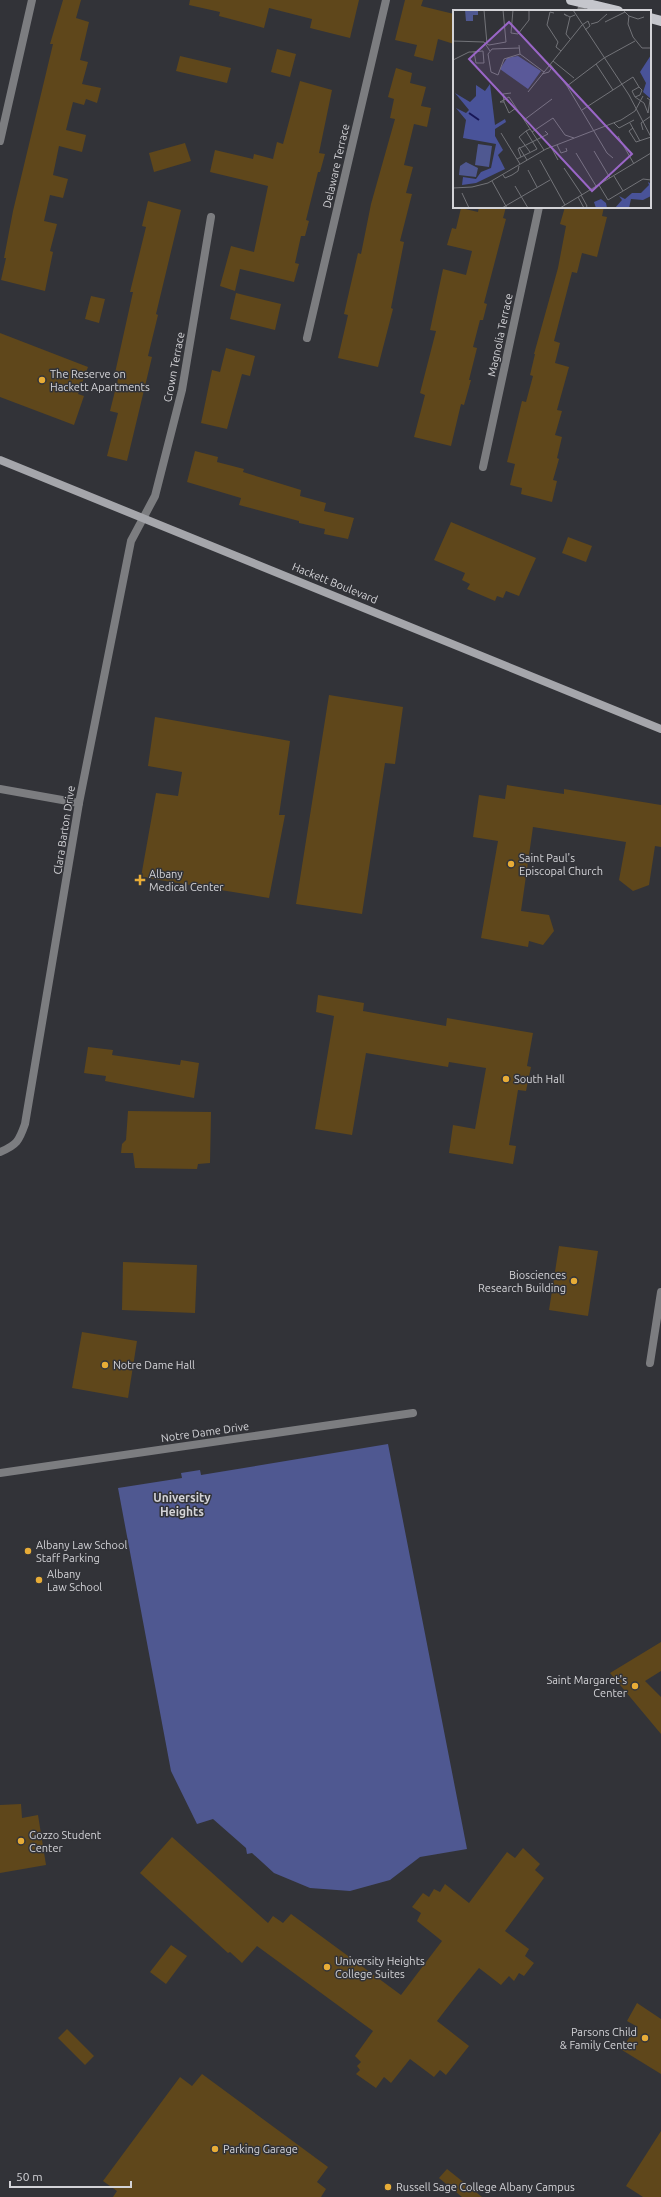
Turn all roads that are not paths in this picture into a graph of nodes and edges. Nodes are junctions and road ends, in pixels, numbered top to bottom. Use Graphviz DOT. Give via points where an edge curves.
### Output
graph roads {
  1 [pos="32,0"];
  2 [pos="386,0"];
  3 [pos="571,0"];
  4 [pos="582,7"];
  5 [pos="609,10"];
  6 [pos="651,18"];
  7 [pos="661,21"];
  8 [pos="0,141"];
  9 [pos="539,208"];
  10 [pos="211,217"];
  11 [pos="308,338"];
  12 [pos="0,460"];
  13 [pos="483,467"];
  14 [pos="144,517"];
  15 [pos="661,729"];
  16 [pos="0,789"];
  17 [pos="79,803"];
  18 [pos="0,1152"];
  19 [pos="661,1292"];
  20 [pos="650,1363"];
  21 [pos="414,1413"];
  22 [pos="0,1473"];
  1 -- 8 [label="street"];
  2 -- 11 [label="street, Delaware Terrace"];
  3 -- 4 [label="main road"];
  4 -- 5 [label="main road"];
  6 -- 7 [label="main road"];
  9 -- 13 [label="street, Magnolia Terrace"];
  10 -- 14 [label="street, Crown Terrace" via="182,390 155,496"];
  12 -- 14 [label="street, Hackett Boulevard"];
  14 -- 15 [label="street, Hackett Boulevard"];
  14 -- 17 [label="street, Clara Barton Drive" via="131,541"];
  16 -- 17 [label="street"];
  17 -- 18 [label="street, Clara Barton Drive" via="25,1124 20,1140"];
  19 -- 20 [label="street"];
  21 -- 22 [label="street, Notre Dame Drive"];
}
